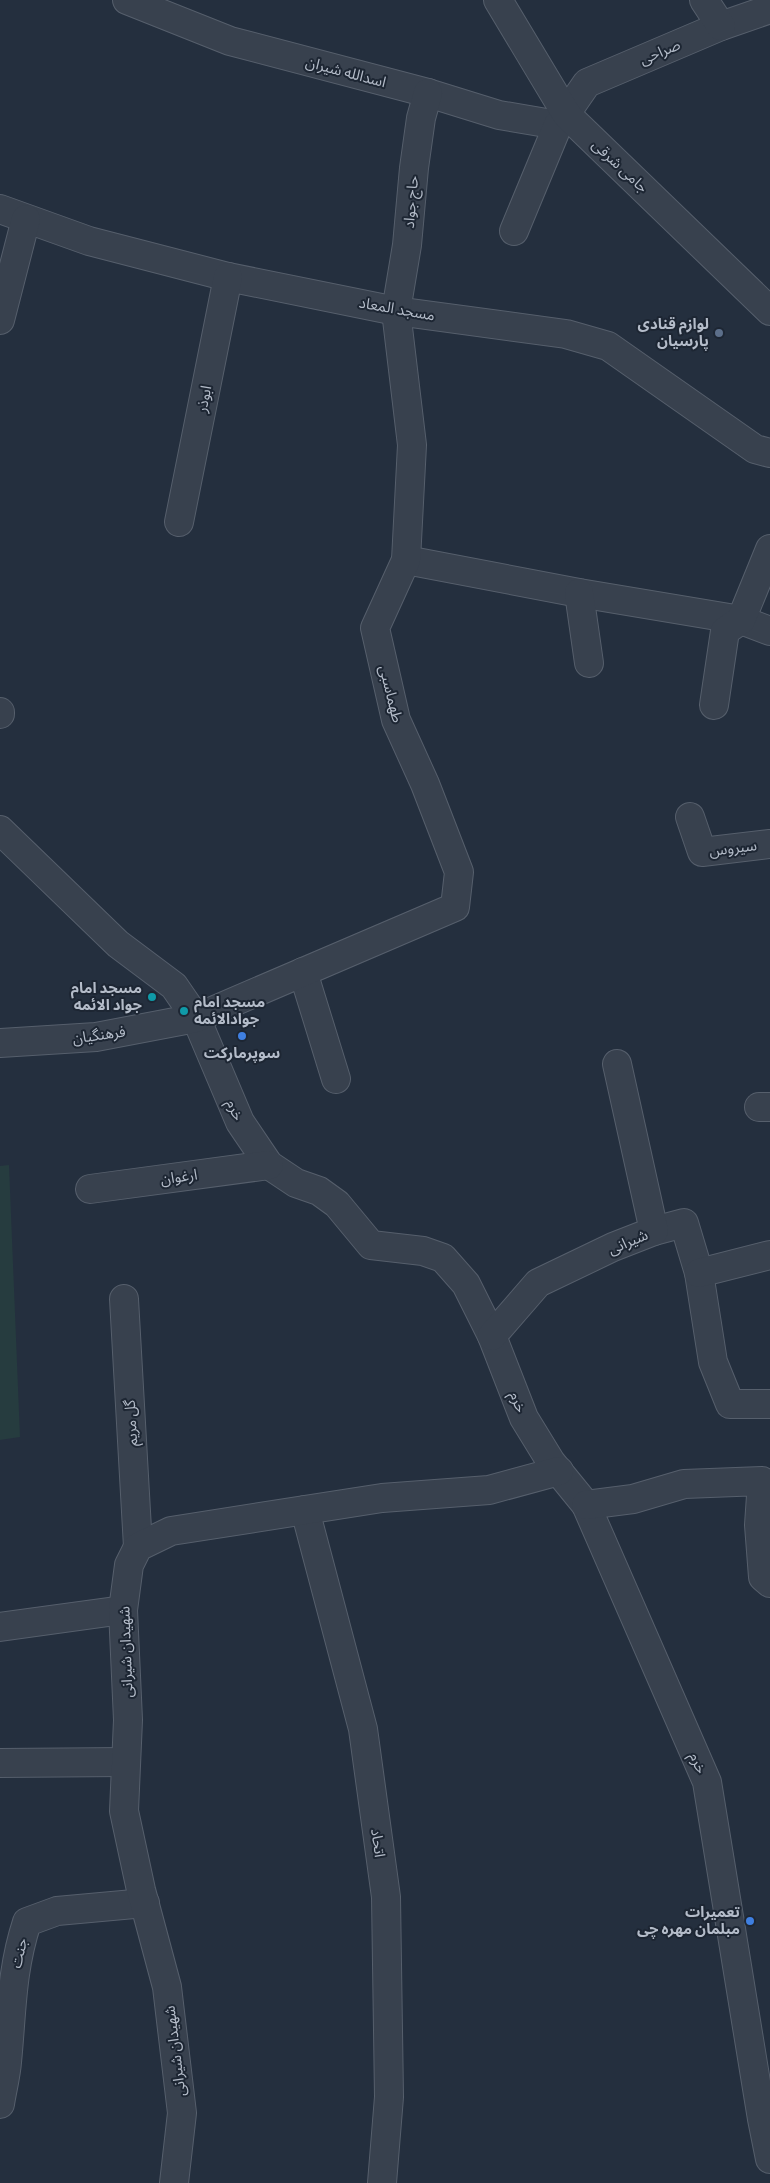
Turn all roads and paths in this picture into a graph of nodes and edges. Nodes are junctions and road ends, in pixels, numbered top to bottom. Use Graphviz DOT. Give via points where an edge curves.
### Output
graph roads {
  1 [pos="127,0"];
  2 [pos="498,0"];
  3 [pos="704,0"];
  4 [pos="770,9"];
  5 [pos="721,26"];
  6 [pos="428,93"];
  7 [pos="562,120"];
  8 [pos="0,209"];
  9 [pos="26,219"];
  10 [pos="514,231"];
  11 [pos="228,277"];
  12 [pos="396,311"];
  13 [pos="770,311"];
  14 [pos="0,320"];
  15 [pos="770,453"];
  16 [pos="179,522"];
  17 [pos="770,549"];
  18 [pos="406,560"];
  19 [pos="579,593"];
  20 [pos="741,620"];
  21 [pos="770,631"];
  22 [pos="589,663"];
  23 [pos="714,705"];
  24 [pos="690,817"];
  25 [pos="0,830"];
  26 [pos="770,844"];
  27 [pos="303,972"];
  28 [pos="196,1018"];
  29 [pos="0,1043"];
  30 [pos="617,1064"];
  31 [pos="336,1079"];
  32 [pos="269,1165"];
  33 [pos="90,1189"];
  34 [pos="654,1231"];
  35 [pos="770,1255"];
  36 [pos="699,1273"];
  37 [pos="124,1299"];
  38 [pos="492,1336"];
  39 [pos="770,1404"];
  40 [pos="559,1472"];
  41 [pos="586,1505"];
  42 [pos="305,1510"];
  43 [pos="138,1546"];
  44 [pos="770,1583"];
  45 [pos="123,1610"];
  46 [pos="0,1627"];
  47 [pos="125,1762"];
  48 [pos="0,1763"];
  49 [pos="145,1903"];
  50 [pos="0,2104"];
  51 [pos="770,2159"];
  52 [pos="174,2183"];
  53 [pos="382,2183"];
  1 -- 6 [label="street, اسدالله شیران" via="230,41"];
  2 -- 7 [label="street, جامی شرقی"];
  3 -- 5 [label="street"];
  4 -- 5 [label="street, صراحی"];
  5 -- 7 [label="street, صراحی" via="587,83"];
  6 -- 7 [label="street, اسدالله شیران" via="500,115"];
  6 -- 12 [label="street, حاج جواد" via="421,118"];
  7 -- 10 [label="street, صراحی"];
  7 -- 13 [label="street, جامی شرقی"];
  8 -- 9 [label="street, مسجد المعاد"];
  9 -- 11 [label="street, مسجد المعاد" via="89,241"];
  9 -- 14 [label="street"];
  11 -- 12 [label="street, مسجد المعاد"];
  11 -- 16 [label="street, ابوذر"];
  12 -- 15 [label="street, مسجد المعاد" via="566,334 608,346 755,449"];
  12 -- 18 [label="street, طهماسبی" via="412,445"];
  17 -- 20 [label="street"];
  18 -- 19 [label="street"];
  18 -- 27 [label="street, طهماسبی" via="375,628 396,720 459,872 455,907"];
  19 -- 20 [label="street"];
  19 -- 22 [label="street"];
  20 -- 21 [label="street"];
  20 -- 23 [label="street" via="725,631"];
  24 -- 26 [label="street, سیروس" via="702,852"];
  25 -- 28 [label="street, خرم" via="118,944 174,986"];
  27 -- 28 [label="street, طهماسبی"];
  27 -- 31 [label="street"];
  28 -- 29 [label="street, فرهنگیان" via="96,1037"];
  28 -- 32 [label="street, خرم" via="240,1122"];
  30 -- 34 [label="street, شیرانی"];
  32 -- 33 [label="street, ارغوان"];
  32 -- 38 [label="street, خرم" via="337,1204 371,1245 423,1250 443,1258 466,1284"];
  34 -- 36 [label="street" via="684,1223"];
  34 -- 38 [label="street, شیرانی" via="538,1283"];
  35 -- 36 [label="street"];
  36 -- 39 [label="street" via="713,1362 730,1404"];
  37 -- 43 [label="street, گل مریم"];
  38 -- 40 [label="street, خرم" via="524,1418"];
  40 -- 41 [label="street, خرم"];
  40 -- 42 [label="street" via="489,1490 382,1498"];
  41 -- 44 [label="street" via="633,1499 684,1484 762,1481 759,1525 763,1577"];
  41 -- 51 [label="street, خرم" via="706,1782"];
  42 -- 43 [label="street" via="171,1531"];
  42 -- 53 [label="street, اتحاد" via="363,1729 386,1897 389,2097"];
  43 -- 45 [label="street, شهیدان شیرانی" via="129,1565"];
  45 -- 46 [label="street"];
  45 -- 47 [label="street, شهیدان شیرانی" via="128,1720"];
  47 -- 48 [label="street"];
  47 -- 49 [label="street, شهیدان شیرانی" via="124,1811"];
  49 -- 50 [label="street, جنت" via="57,1911 27,1922 13,1982 7,2064"];
  49 -- 52 [label="street, شهیدان شیرانی" via="167,1987 182,2113"];
}
